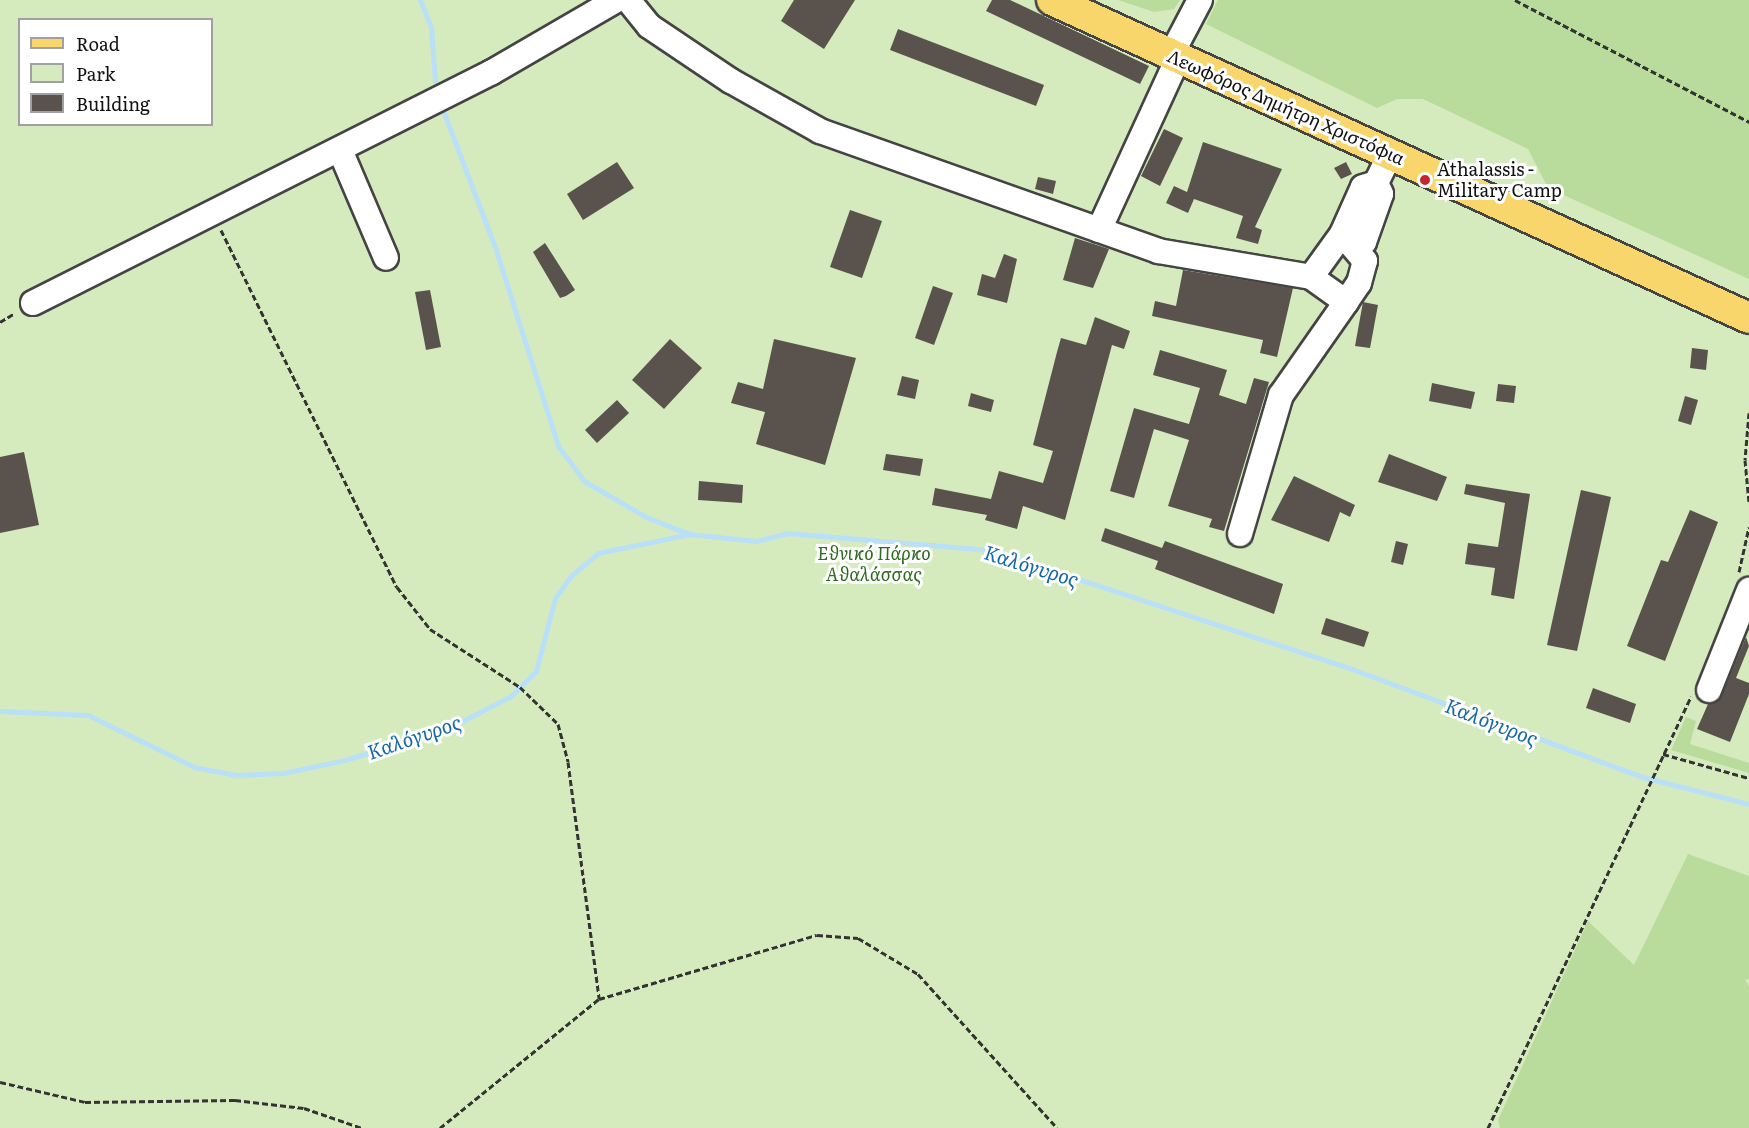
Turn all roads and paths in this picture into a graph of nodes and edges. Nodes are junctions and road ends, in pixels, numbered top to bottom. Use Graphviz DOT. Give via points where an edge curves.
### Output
graph roads {
  1 [pos="616,0"];
  2 [pos="628,0"];
  3 [pos="1052,0"];
  4 [pos="1200,0"];
  5 [pos="1515,0"];
  6 [pos="1175,57"];
  7 [pos="1749,122"];
  8 [pos="340,150"];
  9 [pos="1390,154"];
  10 [pos="214,215"];
  11 [pos="1099,230"];
  12 [pos="1346,238"];
  13 [pos="386,258"];
  14 [pos="1311,277"];
  15 [pos="1346,302"];
  16 [pos="33,303"];
  17 [pos="1749,318"];
  18 [pos="1749,412"];
  19 [pos="1749,502"];
  20 [pos="1240,534"];
  21 [pos="1749,590"];
  22 [pos="1709,690"];
  23 [pos="1749,778"];
  24 [pos="599,999"];
  25 [pos="0,1082"];
  26 [pos="362,1128"];
  27 [pos="440,1128"];
  28 [pos="1057,1128"];
  29 [pos="1488,1128"];
  1 -- 8 [label="lane" via="492,72"];
  2 -- 11 [label="lane" via="649,26 731,81 820,131"];
  3 -- 6 [label="main road, Λεωφόρος Δημήτρη Χριστόφια"];
  4 -- 6 [label="lane"];
  5 -- 7 [label="path"];
  6 -- 9 [label="main road, Λεωφόρος Δημήτρη Χριστόφια"];
  6 -- 11 [label="lane"];
  8 -- 10 [label="lane"];
  8 -- 13 [label="lane"];
  9 -- 12 [label="lane" via="1376,183 1381,194 1364,242"];
  9 -- 17 [label="main road, Λεωφόρος Δημήτρη Χριστόφια"];
  10 -- 16 [label="lane"];
  10 -- 24 [label="path" via="397,587 430,629 520,687 558,724 568,762"];
  11 -- 14 [label="lane" via="1158,251"];
  12 -- 14 [label="lane"];
  12 -- 15 [label="lane" via="1365,261 1359,283"];
  14 -- 15 [label="lane"];
  15 -- 20 [label="lane" via="1281,395"];
  18 -- 19 [label="path" via="1745,460"];
  21 -- 22 [label="lane"];
  23 -- 29 [label="path" via="1663,754 1654,766"];
  24 -- 27 [label="path"];
  24 -- 28 [label="path" via="818,934 858,938 918,974"];
  25 -- 26 [label="path" via="85,1102 258,1102 303,1108"];
}
